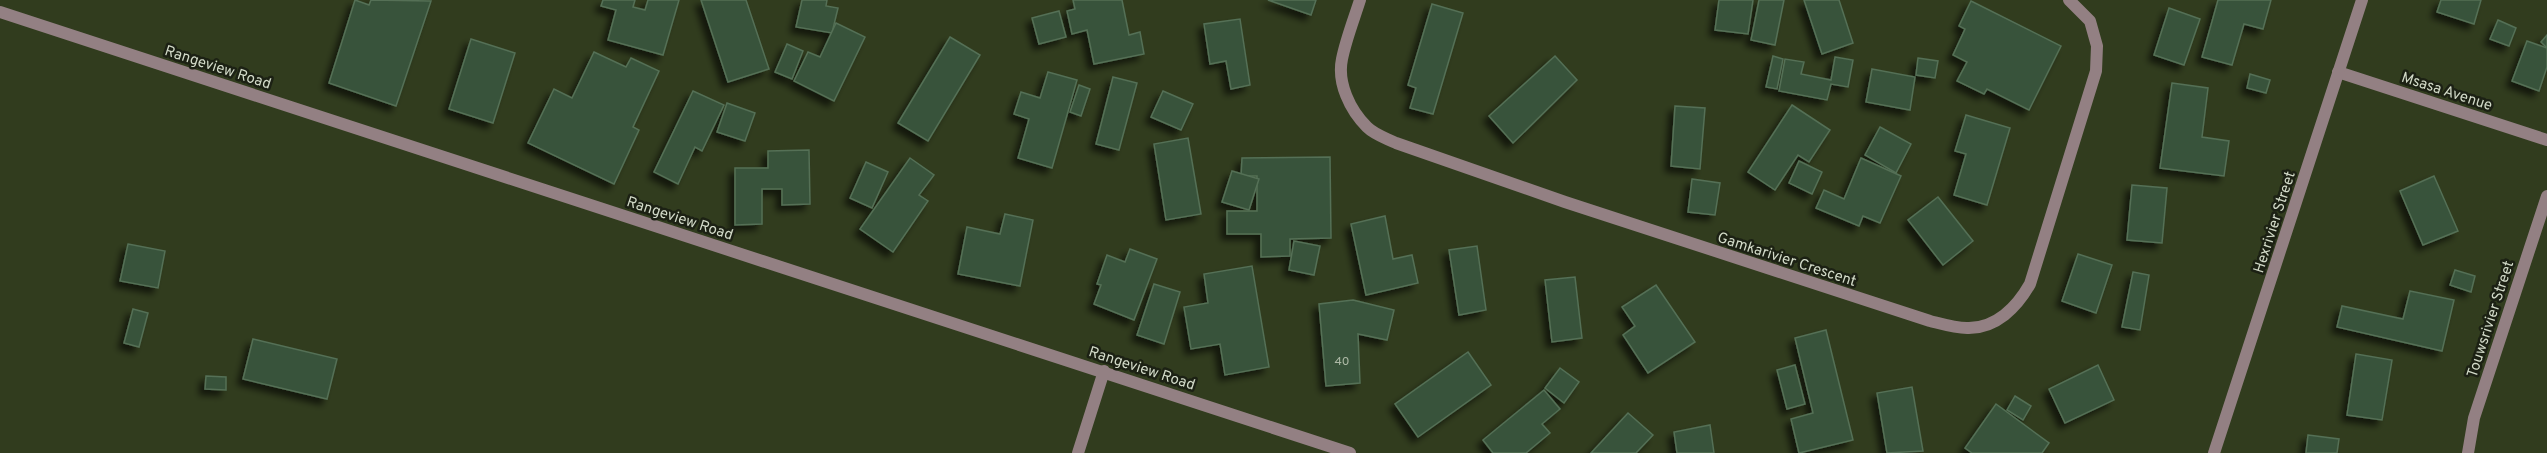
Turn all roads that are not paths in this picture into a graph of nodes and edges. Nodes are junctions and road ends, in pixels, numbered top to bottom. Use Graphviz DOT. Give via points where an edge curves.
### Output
graph roads {
  1 [pos="1360,0"];
  2 [pos="2069,0"];
  3 [pos="2362,0"];
  4 [pos="0,12"];
  5 [pos="2338,72"];
  6 [pos="2547,140"];
  7 [pos="2547,196"];
  8 [pos="1104,371"];
  9 [pos="1078,453"];
  10 [pos="1350,453"];
  11 [pos="2214,453"];
  12 [pos="2468,453"];
  1 -- 2 [label="street, Gamkarivier Crescent" via="1342,60 1341,77 1350,104 1376,134 1565,202 1930,321 1966,329 1984,327 1997,320 2012,309 2030,284 2096,71 2097,46 2090,21"];
  3 -- 5 [label="street, Hexrivier Street"];
  4 -- 8 [label="street, Rangeview Road"];
  5 -- 6 [label="street, Msasa Avenue"];
  5 -- 11 [label="street, Hexrivier Street"];
  7 -- 12 [label="street, Touwsrivier Street" via="2474,418"];
  8 -- 9 [label="street"];
  8 -- 10 [label="street, Rangeview Road"];
}
